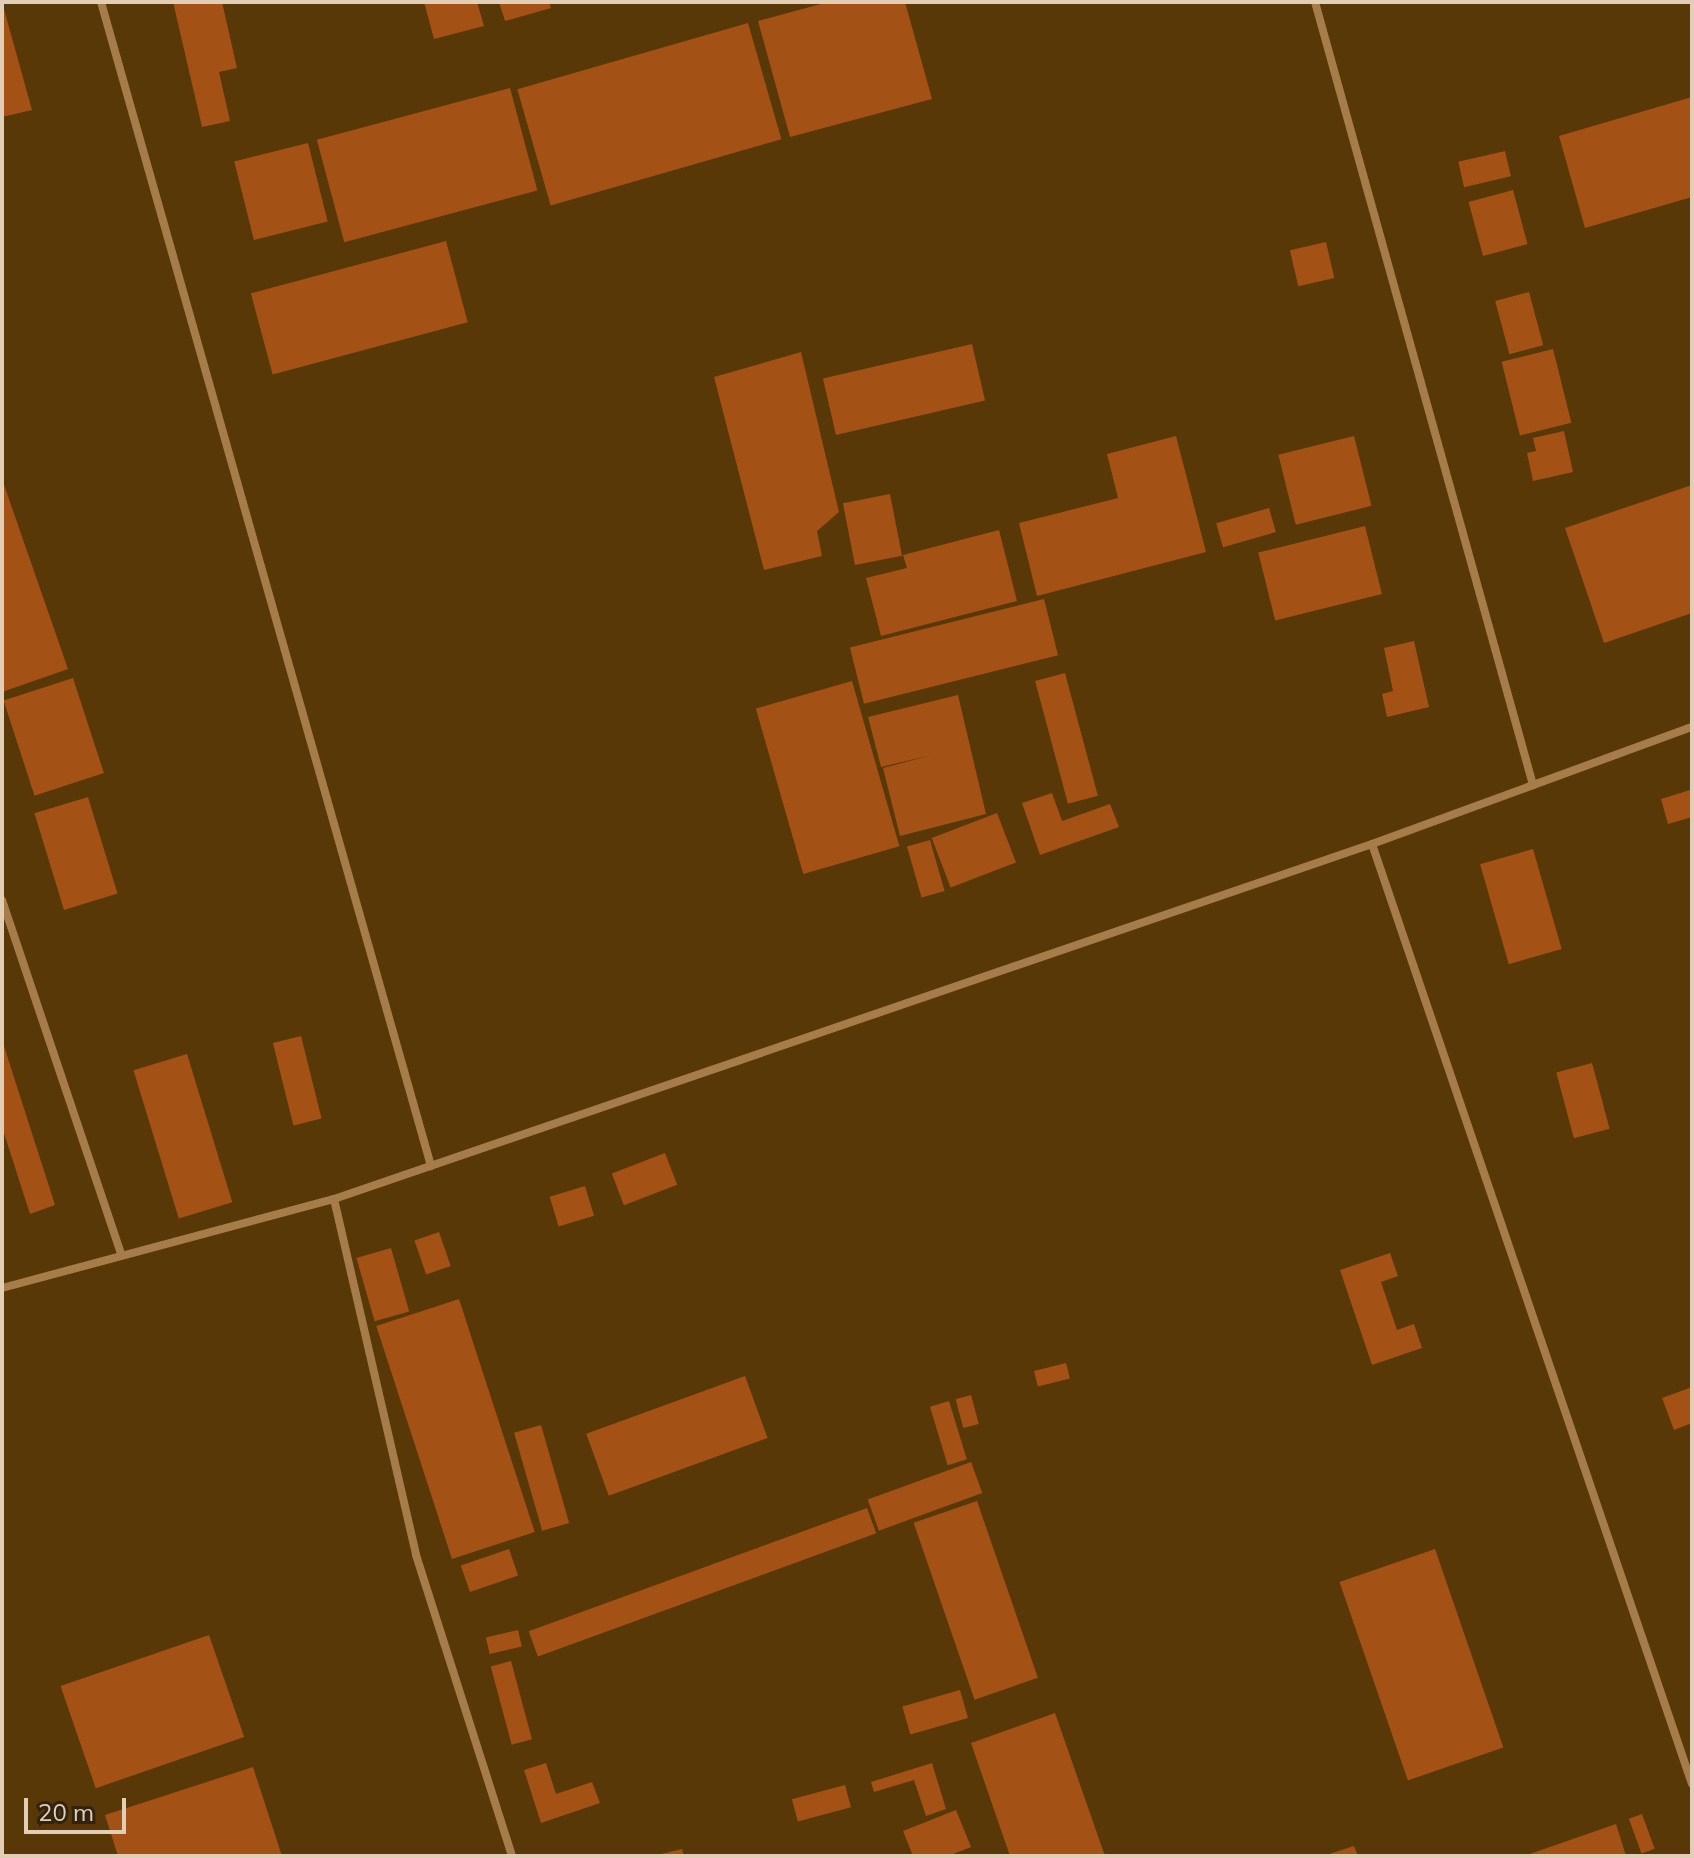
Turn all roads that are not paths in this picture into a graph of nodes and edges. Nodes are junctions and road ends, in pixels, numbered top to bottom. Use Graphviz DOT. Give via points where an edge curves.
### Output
graph roads {
  1 [pos="101,2"];
  2 [pos="1315,2"];
  3 [pos="1692,727"];
  4 [pos="1533,785"];
  5 [pos="1372,844"];
  6 [pos="2,900"];
  7 [pos="431,1166"];
  8 [pos="334,1199"];
  9 [pos="121,1253"];
  10 [pos="2,1288"];
  11 [pos="1692,1784"];
  12 [pos="512,1856"];
  1 -- 7 [label="street"];
  2 -- 4 [label="street"];
  3 -- 4 [label="street"];
  4 -- 5 [label="street"];
  5 -- 7 [label="street"];
  5 -- 11 [label="street"];
  6 -- 9 [label="street"];
  7 -- 8 [label="street"];
  8 -- 9 [label="street"];
  8 -- 12 [label="street" via="416,1555"];
  9 -- 10 [label="street"];
}
